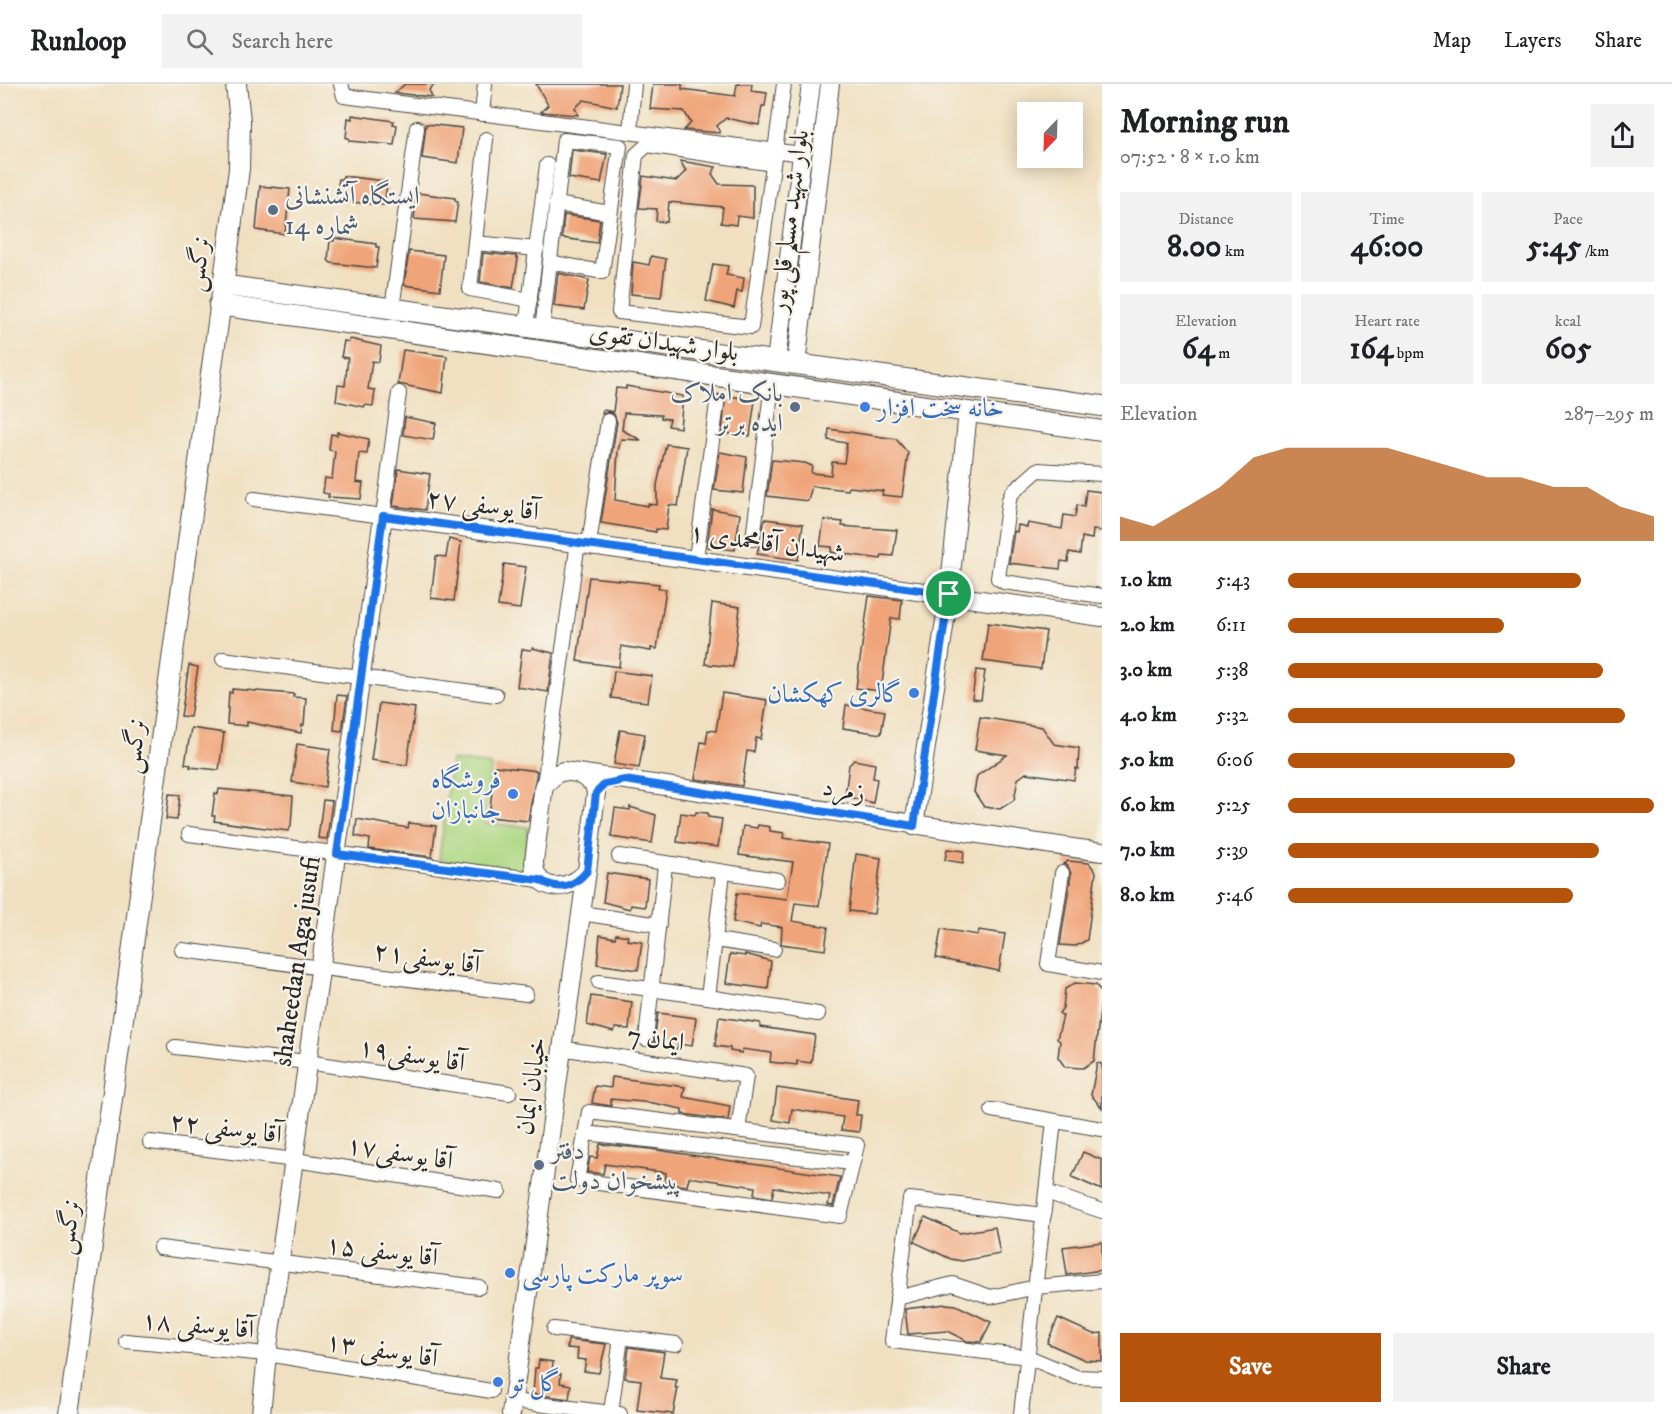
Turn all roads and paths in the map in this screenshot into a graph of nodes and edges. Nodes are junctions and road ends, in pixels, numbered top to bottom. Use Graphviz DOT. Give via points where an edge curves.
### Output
graph roads {
  1 [pos="236,84"];
  2 [pos="341,84"];
  3 [pos="485,84"];
  4 [pos="634,84"];
  5 [pos="784,84"];
  6 [pos="811,84"];
  7 [pos="830,84"];
  8 [pos="482,114"];
  9 [pos="417,128"];
  10 [pos="630,132"];
  11 [pos="486,139"];
  12 [pos="802,154"];
  13 [pos="774,158"];
  14 [pos="548,165"];
  15 [pos="556,204"];
  16 [pos="610,213"];
  17 [pos="475,243"];
  18 [pos="537,249"];
  19 [pos="550,262"];
  20 [pos="221,285"];
  21 [pos="530,300"];
  22 [pos="219,305"];
  23 [pos="392,309"];
  24 [pos="534,328"];
  25 [pos="776,361"];
  26 [pos="796,364"];
  27 [pos="772,384"];
  28 [pos="971,388"];
  29 [pos="399,393"];
  30 [pos="717,404"];
  31 [pos="1102,406"];
  32 [pos="968,412"];
  33 [pos="608,420"];
  34 [pos="1102,431"];
  35 [pos="1102,474"];
  36 [pos="254,499"];
  37 [pos="383,516"];
  38 [pos="753,539"];
  39 [pos="583,542"];
  40 [pos="696,558"];
  41 [pos="949,594"];
  42 [pos="1102,596"];
  43 [pos="1102,617"];
  44 [pos="223,659"];
  45 [pos="361,678"];
  46 [pos="496,695"];
  47 [pos="563,769"];
  48 [pos="625,780"];
  49 [pos="596,793"];
  50 [pos="914,826"];
  51 [pos="189,834"];
  52 [pos="1102,852"];
  53 [pos="337,854"];
  54 [pos="619,856"];
  55 [pos="665,865"];
  56 [pos="587,871"];
  57 [pos="723,873"];
  58 [pos="1062,873"];
  59 [pos="540,880"];
  60 [pos="778,880"];
  61 [pos="580,912"];
  62 [pos="659,925"];
  63 [pos="716,940"];
  64 [pos="774,948"];
  65 [pos="182,950"];
  66 [pos="321,967"];
  67 [pos="1102,972"];
  68 [pos="599,982"];
  69 [pos="652,989"];
  70 [pos="526,994"];
  71 [pos="708,997"];
  72 [pos="818,1014"];
  73 [pos="646,1040"];
  74 [pos="175,1047"];
  75 [pos="560,1048"];
  76 [pos="307,1062"];
  77 [pos="509,1093"];
  78 [pos="992,1110"];
  79 [pos="1054,1121"];
  80 [pos="1102,1129"];
  81 [pos="738,1130"];
  82 [pos="585,1133"];
  83 [pos="150,1142"];
  84 [pos="295,1160"];
  85 [pos="852,1163"];
  86 [pos="499,1191"];
  87 [pos="1046,1192"];
  88 [pos="1102,1211"];
  89 [pos="1044,1215"];
  90 [pos="160,1248"];
  91 [pos="279,1262"];
  92 [pos="1102,1281"];
  93 [pos="478,1287"];
  94 [pos="1036,1287"];
  95 [pos="897,1298"];
  96 [pos="554,1329"];
  97 [pos="621,1337"];
  98 [pos="126,1341"];
  99 [pos="676,1344"];
  100 [pos="267,1354"];
  101 [pos="1028,1357"];
  102 [pos="1102,1378"];
  103 [pos="491,1391"];
  104 [pos="512,1407"];
  105 [pos="69,1414"];
  106 [pos="261,1414"];
  107 [pos="616,1414"];
  108 [pos="1021,1414"];
  1 -- 20 [label="main road, نرگس" via="239,169"];
  2 -- 8 [label="street" via="344,96"];
  3 -- 8 [label="street"];
  4 -- 10 [label="street"];
  5 -- 13 [label="street"];
  6 -- 12 [label="street, بلوار شهید مسلم قلی پور"];
  7 -- 26 [label="street, بلوار شهید مسلم قلی پور"];
  8 -- 10 [label="street"];
  9 -- 23 [label="street"];
  10 -- 13 [label="street"];
  11 -- 17 [label="street"];
  12 -- 13 [label="street"];
  12 -- 25 [label="street, بلوار شهید مسلم قلی پور"];
  13 -- 13 [label="street" via="647,145 636,155 619,312 751,327"];
  14 -- 18 [label="street"];
  15 -- 16 [label="street"];
  15 -- 16 [label="street" via="564,140 620,146"];
  15 -- 19 [label="street"];
  16 -- 19 [label="street" via="602,272"];
  17 -- 18 [label="street"];
  17 -- 21 [label="street" via="470,289"];
  18 -- 21 [label="street"];
  19 -- 24 [label="street"];
  20 -- 22 [label="main road, نرگس"];
  20 -- 23 [label="main road, بلوار شهیدان تقوی"];
  21 -- 24 [label="street"];
  22 -- 27 [label="main road, بلوار شهیدان تقوی"];
  22 -- 105 [label="main road, نرگس"];
  23 -- 24 [label="main road, بلوار شهیدان تقوی"];
  24 -- 25 [label="main road, بلوار شهیدان تقوی"];
  25 -- 26 [label="main road, بلوار شهیدان تقوی"];
  26 -- 28 [label="main road, بلوار شهیدان تقوی"];
  27 -- 32 [label="main road, بلوار شهیدان تقوی"];
  27 -- 38 [label="street"];
  28 -- 31 [label="main road, بلوار شهیدان تقوی"];
  28 -- 32 [label="main road"];
  29 -- 37 [label="street"];
  30 -- 40 [label="street"];
  32 -- 34 [label="main road, بلوار شهیدان تقوی"];
  32 -- 41 [label="street"];
  33 -- 39 [label="street"];
  35 -- 42 [label="street" via="1038,470 1012,493 998,578"];
  36 -- 37 [label="street"];
  37 -- 39 [label="street, آقا یوسفی ۲۷"];
  37 -- 45 [label="street, shaheedan Aga jusufi"];
  39 -- 40 [label="street, شهیدان آقامحمدی ۱"];
  39 -- 47 [label="street"];
  40 -- 41 [label="street, شهیدان آقامحمدی ۱"];
  41 -- 43 [label="street, شهیدان آقامحمدی ۱"];
  41 -- 50 [label="street"];
  44 -- 45 [label="street"];
  45 -- 46 [label="street"];
  45 -- 53 [label="street, shaheedan Aga jusufi"];
  47 -- 48 [label="street, زمرد"];
  47 -- 49 [label="street" via="594,784"];
  47 -- 59 [label="street" via="544,784 534,861"];
  48 -- 49 [label="street" via="605,784"];
  48 -- 50 [label="street, زمرد"];
  49 -- 56 [label="street, خیابان ایمان"];
  50 -- 52 [label="street, زمرد"];
  51 -- 53 [label="street"];
  53 -- 59 [label="street"];
  53 -- 66 [label="street, shaheedan Aga jusufi"];
  54 -- 55 [label="street"];
  55 -- 57 [label="street"];
  55 -- 62 [label="street"];
  56 -- 59 [label="street" via="569,886 559,887"];
  56 -- 61 [label="street, خیابان ایمان"];
  57 -- 60 [label="street"];
  57 -- 63 [label="street"];
  58 -- 67 [label="street" via="1048,964"];
  61 -- 62 [label="street"];
  61 -- 75 [label="street, خیابان ایمان"];
  62 -- 69 [label="street"];
  63 -- 64 [label="street"];
  63 -- 71 [label="street"];
  65 -- 66 [label="street, آقا یوسفی۲۱"];
  66 -- 70 [label="street, آقا یوسفی۲۱"];
  66 -- 76 [label="street, shaheedan Aga jusufi"];
  68 -- 69 [label="street"];
  69 -- 71 [label="street"];
  69 -- 73 [label="street"];
  71 -- 72 [label="street"];
  74 -- 76 [label="street, آقا یوسفی۱۹"];
  75 -- 81 [label="street, ایمان 7" via="746,1076"];
  75 -- 104 [label="street, خیابان ایمان"];
  76 -- 77 [label="street, آقا یوسفی۱۹"];
  76 -- 84 [label="street, shaheedan Aga jusufi"];
  78 -- 79 [label="street"];
  79 -- 80 [label="street"];
  79 -- 87 [label="street"];
  81 -- 82 [label="street" via="589,1112"];
  81 -- 85 [label="street" via="857,1145"];
  82 -- 85 [label="street"];
  82 -- 85 [label="street" via="577,1180 840,1216"];
  83 -- 84 [label="street, آقا یوسفی ۲۲"];
  84 -- 86 [label="street, آقا یوسفی۱۷"];
  84 -- 91 [label="street, shaheedan Aga jusufi"];
  87 -- 88 [label="street"];
  87 -- 89 [label="street"];
  89 -- 94 [label="street"];
  89 -- 95 [label="street" via="910,1199"];
  90 -- 91 [label="street, آقا یوسفی ۱۵"];
  91 -- 93 [label="street, آقا یوسفی ۱۵"];
  91 -- 100 [label="street, shaheedan Aga jusufi"];
  92 -- 94 [label="street"];
  94 -- 95 [label="street" via="991,1297 953,1284"];
  94 -- 101 [label="street"];
  95 -- 101 [label="street" via="892,1341"];
  96 -- 97 [label="street"];
  97 -- 99 [label="street"];
  97 -- 107 [label="street"];
  98 -- 100 [label="street, آقا یوسفی ۱۸"];
  100 -- 103 [label="street, آقا یوسفی ۱۳"];
  100 -- 106 [label="street, shaheedan Aga jusufi"];
  101 -- 102 [label="street" via="1076,1377"];
  101 -- 108 [label="street"];
  104 -- 107 [label="street"];
}
